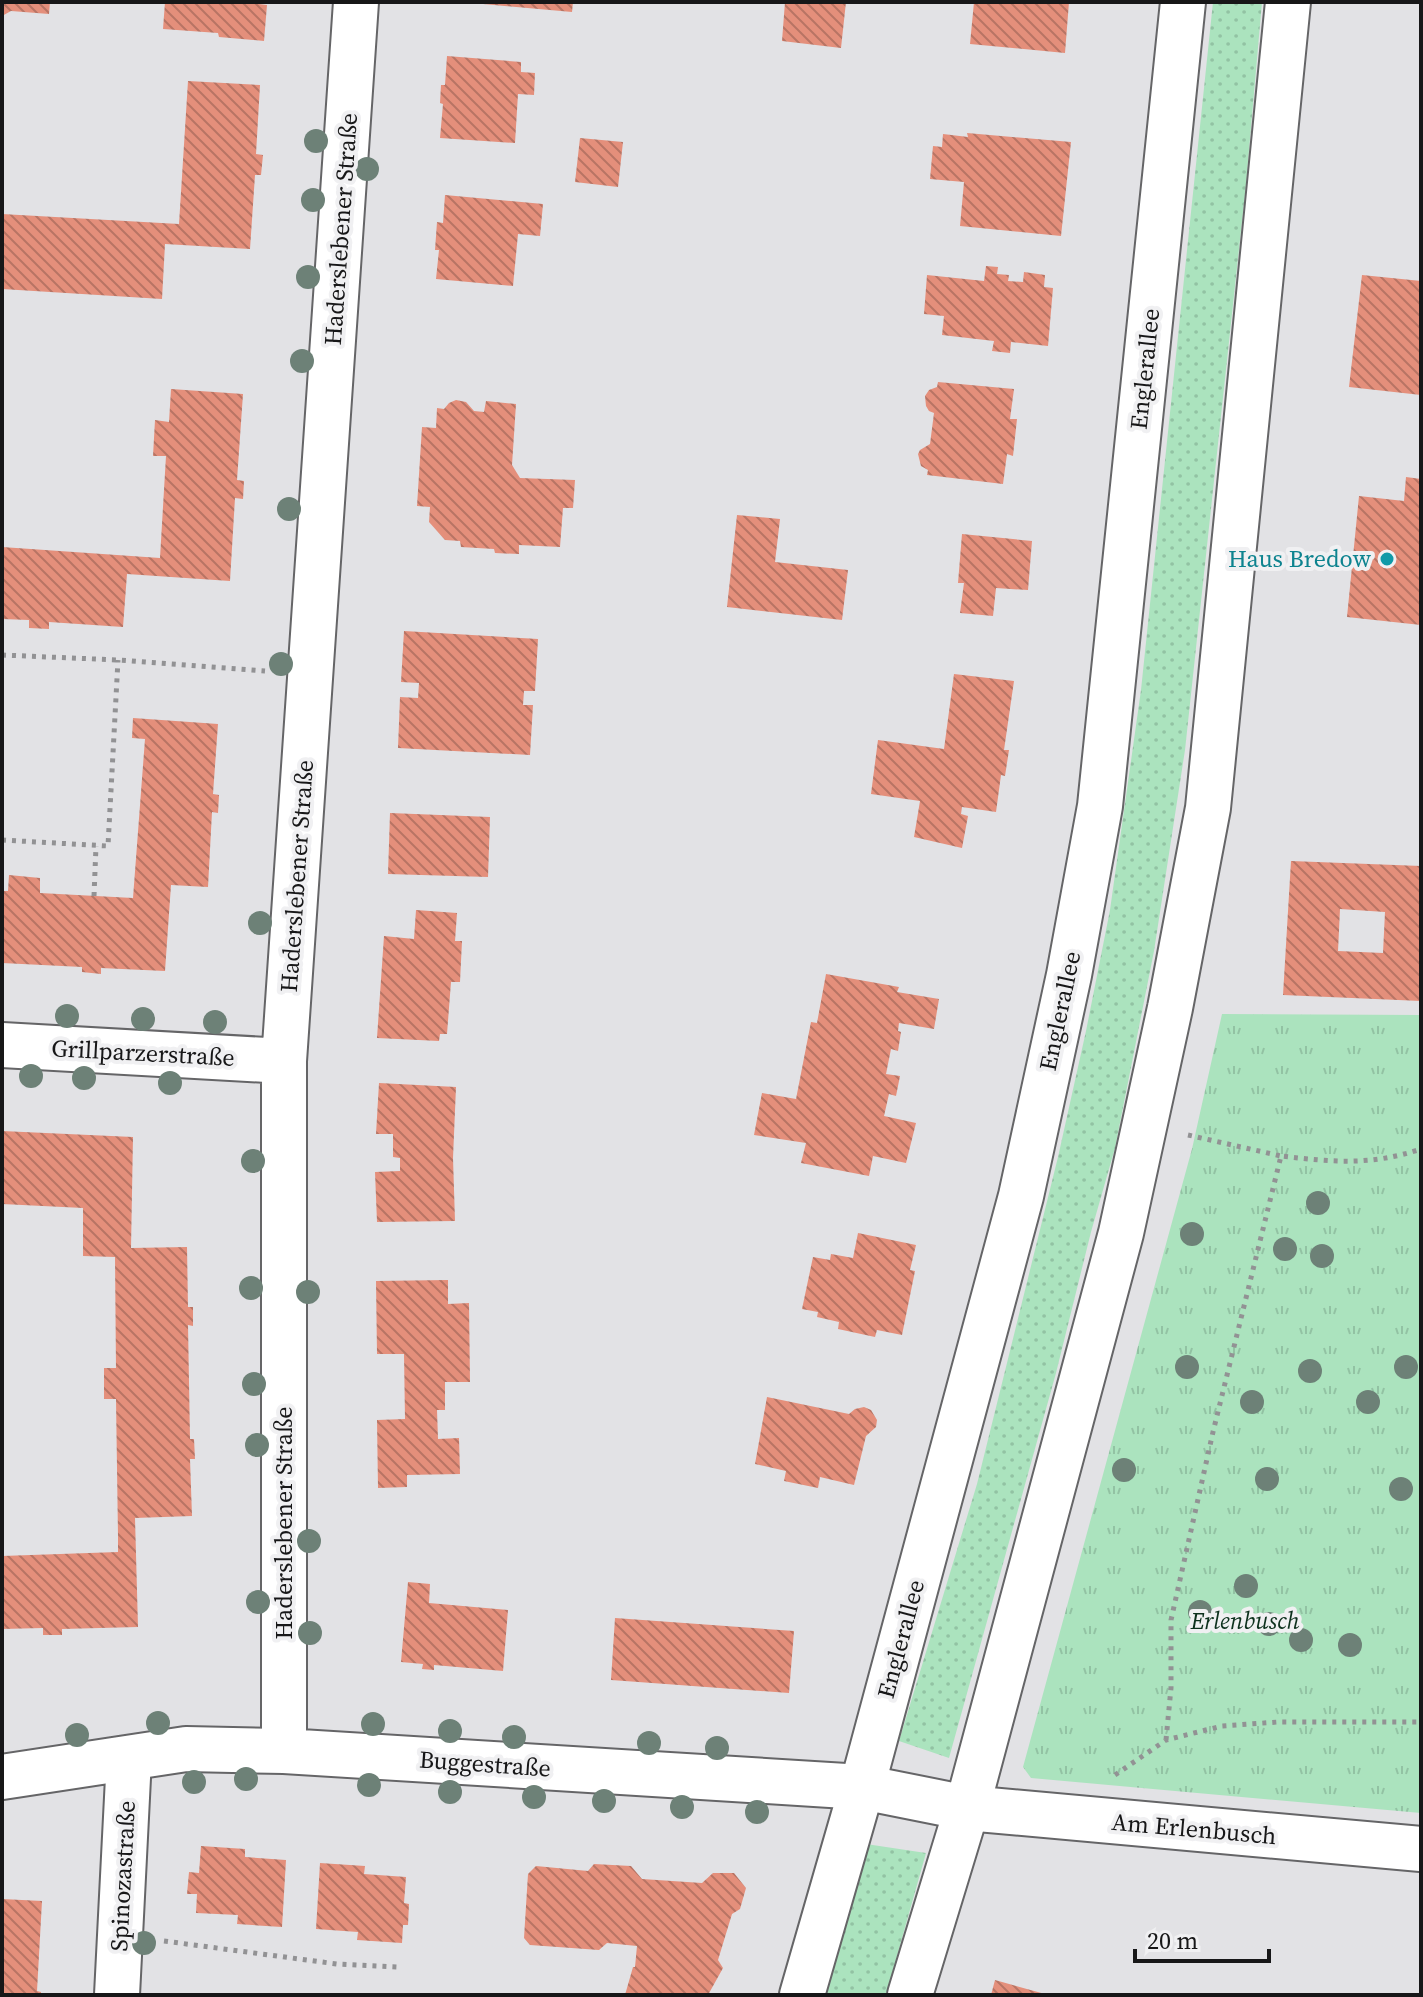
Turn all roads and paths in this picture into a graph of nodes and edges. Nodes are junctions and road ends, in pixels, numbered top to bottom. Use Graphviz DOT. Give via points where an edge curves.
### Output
graph roads {
  1 [pos="356,2"];
  2 [pos="1183,2"];
  3 [pos="1288,2"];
  4 [pos="2,655"];
  5 [pos="118,660"];
  6 [pos="310,674"];
  7 [pos="2,840"];
  8 [pos="96,846"];
  9 [pos="94,896"];
  10 [pos="2,1045"];
  11 [pos="284,1061"];
  12 [pos="1185,1135"];
  13 [pos="1421,1149"];
  14 [pos="1281,1156"];
  15 [pos="1421,1722"];
  16 [pos="1166,1740"];
  17 [pos="284,1751"];
  18 [pos="129,1758"];
  19 [pos="2,1777"];
  20 [pos="862,1787"];
  21 [pos="967,1808"];
  22 [pos="1066,1817"];
  23 [pos="1421,1849"];
  24 [pos="121,1935"];
  25 [pos="397,1967"];
  26 [pos="117,1995"];
  27 [pos="802,1995"];
  28 [pos="910,1995"];
  1 -- 6 [label="main road, Haderslebener Straße"];
  2 -- 20 [label="main road, Englerallee" via="1100,806 1021,1196"];
  3 -- 21 [label="main road" via="1208,808 1121,1233"];
  4 -- 5 [label="path"];
  5 -- 6 [label="path"];
  5 -- 8 [label="path" via="108,846"];
  6 -- 11 [label="main road, Haderslebener Straße"];
  7 -- 8 [label="path"];
  8 -- 9 [label="path"];
  10 -- 11 [label="main road, Grillparzerstraße"];
  11 -- 17 [label="main road, Haderslebener Straße"];
  12 -- 14 [label="path"];
  13 -- 14 [label="path" via="1393,1158 1339,1162"];
  14 -- 16 [label="path" via="1171,1620"];
  15 -- 16 [label="path" via="1278,1722 1222,1726"];
  16 -- 22 [label="path"];
  17 -- 18 [label="main road, Buggestraße" via="186,1749"];
  17 -- 20 [label="main road, Buggestraße"];
  18 -- 19 [label="main road, Buggestraße"];
  18 -- 24 [label="main road, Spinozastraße"];
  20 -- 21 [label="main road, Buggestraße"];
  20 -- 27 [label="main road, Englerallee"];
  21 -- 22 [label="main road, Am Erlenbusch"];
  21 -- 28 [label="main road"];
  22 -- 23 [label="main road, Am Erlenbusch"];
  24 -- 25 [label="path"];
  24 -- 26 [label="main road, Spinozastraße"];
}
